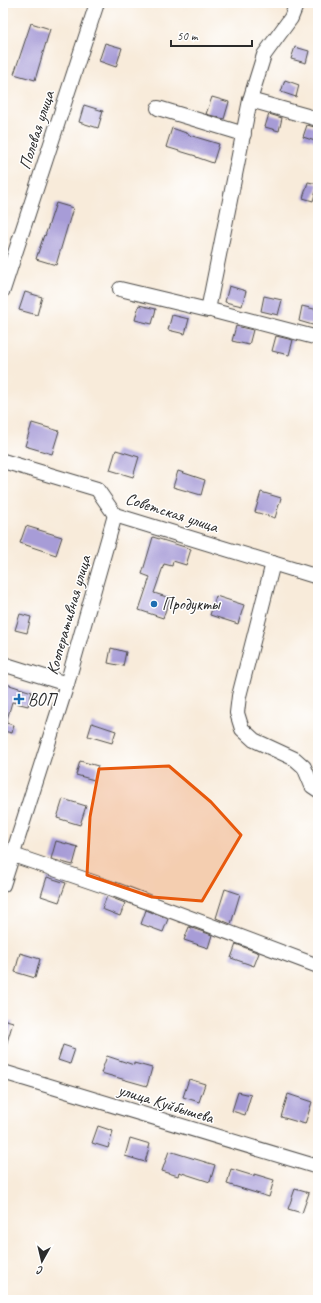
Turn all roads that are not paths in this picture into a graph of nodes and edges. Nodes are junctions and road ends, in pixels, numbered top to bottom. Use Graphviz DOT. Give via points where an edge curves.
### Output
graph roads {
  1 [pos="97,3"];
  2 [pos="298,3"];
  3 [pos="250,100"];
  4 [pos="158,108"];
  5 [pos="318,119"];
  6 [pos="244,134"];
  7 [pos="120,289"];
  8 [pos="3,290"];
  9 [pos="214,311"];
  10 [pos="318,338"];
  11 [pos="3,461"];
  12 [pos="115,515"];
  13 [pos="273,563"];
  14 [pos="318,577"];
  15 [pos="3,664"];
  16 [pos="67,684"];
  17 [pos="318,790"];
  18 [pos="13,855"];
  19 [pos="3,886"];
  20 [pos="318,966"];
  21 [pos="3,1072"];
  22 [pos="318,1167"];
  1 -- 8 [label="street, Полевая улица"];
  2 -- 3 [label="street" via="291,18 264,56"];
  3 -- 5 [label="street"];
  3 -- 6 [label="street"];
  4 -- 6 [label="street"];
  6 -- 7 [label="street" via="208,310"];
  9 -- 10 [label="street"];
  11 -- 12 [label="street, Советская улица" via="97,489"];
  12 -- 13 [label="street, Советская улица"];
  12 -- 16 [label="street, Кооперативная улица"];
  13 -- 14 [label="street, Советская улица"];
  13 -- 17 [label="street" via="239,696 237,713 242,729 254,740 295,759 304,767 312,786"];
  15 -- 16 [label="street"];
  16 -- 18 [label="street, Кооперативная улица"];
  18 -- 19 [label="street, Кооперативная улица"];
  18 -- 20 [label="street"];
  21 -- 22 [label="street, улица Куйбышева"];
}
